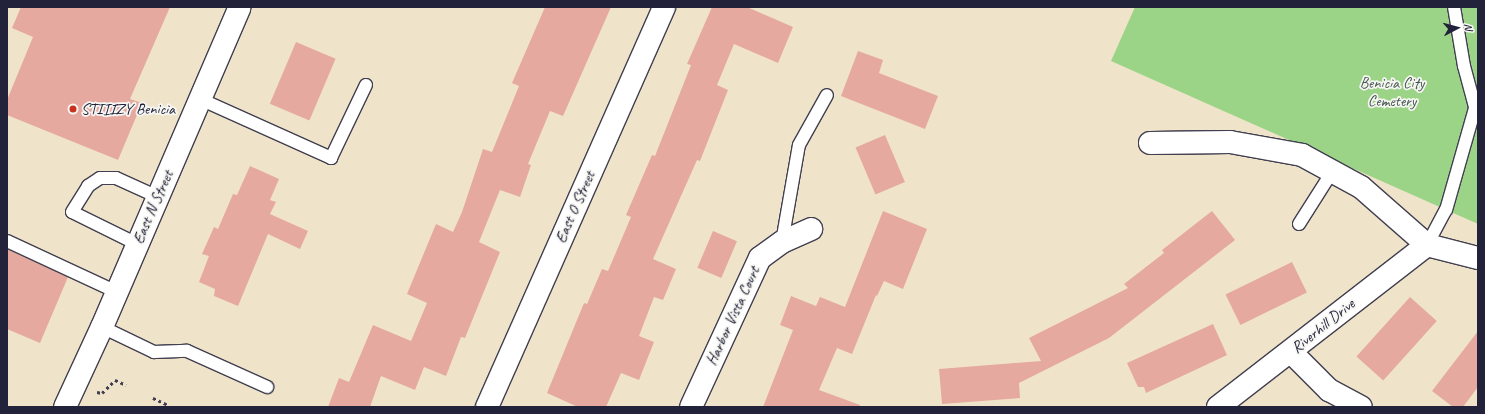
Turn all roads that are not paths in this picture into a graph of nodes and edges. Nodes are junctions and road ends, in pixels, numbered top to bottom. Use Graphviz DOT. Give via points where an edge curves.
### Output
graph roads {
  1 [pos="240,7"];
  2 [pos="664,7"];
  3 [pos="1454,7"];
  4 [pos="366,85"];
  5 [pos="827,95"];
  6 [pos="200,100"];
  7 [pos="1477,103"];
  8 [pos="1150,143"];
  9 [pos="1332,172"];
  10 [pos="158,197"];
  11 [pos="1299,224"];
  12 [pos="811,229"];
  13 [pos="7,241"];
  14 [pos="782,242"];
  15 [pos="137,244"];
  16 [pos="1427,245"];
  17 [pos="1478,258"];
  18 [pos="117,292"];
  19 [pos="102,327"];
  20 [pos="1291,352"];
  21 [pos="267,387"];
  22 [pos="65,407"];
  23 [pos="487,407"];
  24 [pos="691,407"];
  25 [pos="1218,407"];
  26 [pos="1361,407"];
  1 -- 6 [label="street, East N Street"];
  2 -- 23 [label="street, East O Street"];
  3 -- 7 [label="lane" via="1464,66"];
  4 -- 6 [label="lane" via="331,158"];
  5 -- 14 [label="lane" via="799,145"];
  6 -- 10 [label="street, East N Street"];
  7 -- 16 [label="lane" via="1446,210"];
  8 -- 9 [label="street" via="1230,142 1302,155"];
  9 -- 11 [label="lane"];
  9 -- 16 [label="street" via="1361,188"];
  10 -- 15 [label="street, East N Street"];
  10 -- 15 [label="lane" via="116,178 100,178 88,186 72,212"];
  12 -- 14 [label="street, Harbor Vista Court"];
  13 -- 18 [label="lane"];
  14 -- 24 [label="street, Harbor Vista Court" via="760,258"];
  15 -- 18 [label="street, East N Street"];
  16 -- 17 [label="street"];
  16 -- 20 [label="street, Riverhill Drive"];
  18 -- 19 [label="street, East N Street"];
  19 -- 21 [label="lane" via="154,352 187,351"];
  19 -- 22 [label="street, East N Street"];
  20 -- 25 [label="street, Riverhill Drive"];
  20 -- 26 [label="street" via="1329,390"];
}
